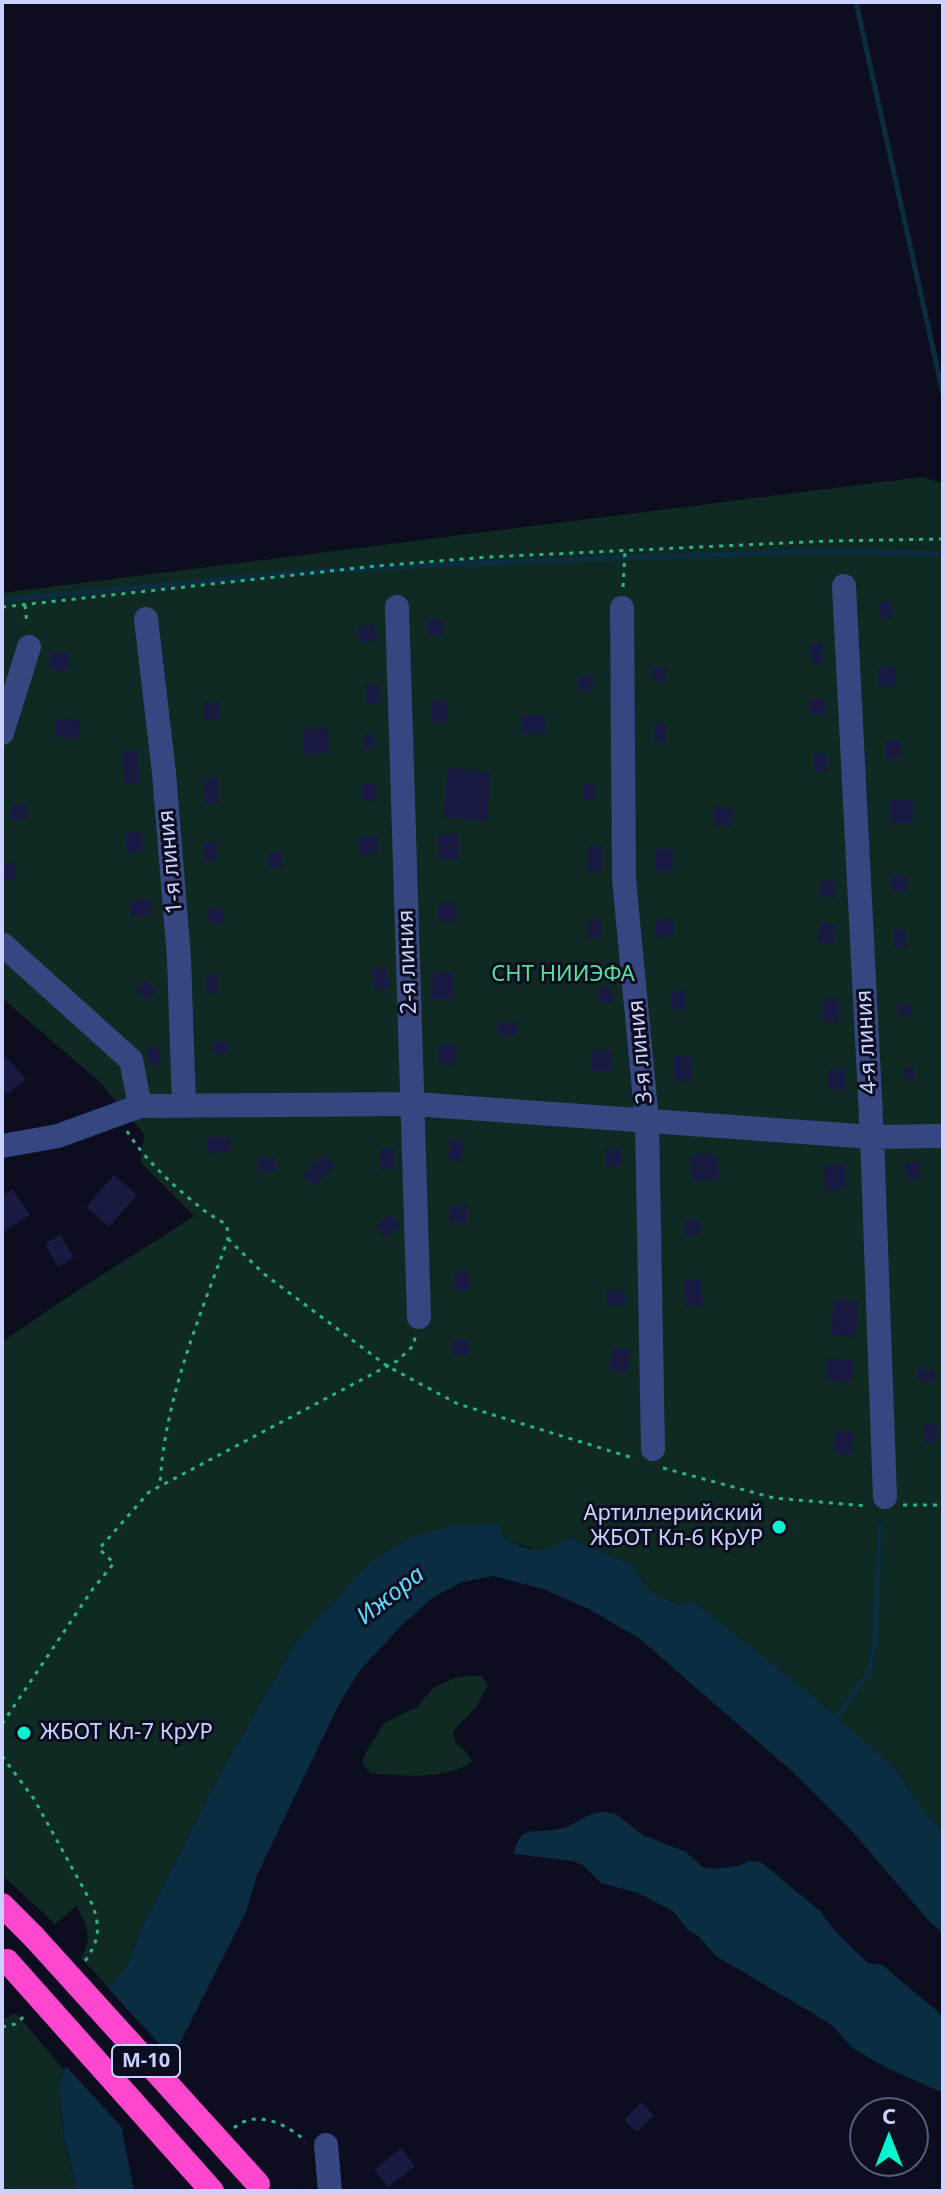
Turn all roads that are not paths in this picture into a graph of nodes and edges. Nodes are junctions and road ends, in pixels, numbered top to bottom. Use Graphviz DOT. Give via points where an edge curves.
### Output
graph roads {
  1 [pos="844,586"];
  2 [pos="397,607"];
  3 [pos="622,608"];
  4 [pos="146,619"];
  5 [pos="29,647"];
  6 [pos="2,733"];
  7 [pos="2,944"];
  8 [pos="414,1104"];
  9 [pos="140,1106"];
  10 [pos="184,1106"];
  11 [pos="647,1121"];
  12 [pos="943,1136"];
  13 [pos="872,1137"];
  14 [pos="2,1146"];
  15 [pos="419,1317"];
  16 [pos="649,1458"];
  17 [pos="886,1503"];
  18 [pos="2,1905"];
  19 [pos="4,1959"];
  20 [pos="326,2145"];
  21 [pos="261,2188"];
  22 [pos="212,2191"];
  23 [pos="330,2191"];
  1 -- 13 [label="street, 4-я линия"];
  2 -- 8 [label="street, 2-я линия"];
  3 -- 11 [label="street, 3-я линия" via="624,879"];
  4 -- 10 [label="street, 1-я линия" via="179,958"];
  5 -- 6 [label="street"];
  7 -- 9 [label="street" via="131,1060"];
  8 -- 10 [label="street"];
  8 -- 11 [label="street"];
  8 -- 15 [label="street, 2-я линия"];
  9 -- 10 [label="street"];
  9 -- 14 [label="street" via="58,1136"];
  11 -- 13 [label="street"];
  11 -- 16 [label="street, 3-я линия"];
  12 -- 13 [label="street"];
  13 -- 17 [label="street, 4-я линия"];
  18 -- 21 [label="highway, М-10, bridge"];
  19 -- 22 [label="highway, М-10, bridge"];
  20 -- 23 [label="street"];
}
